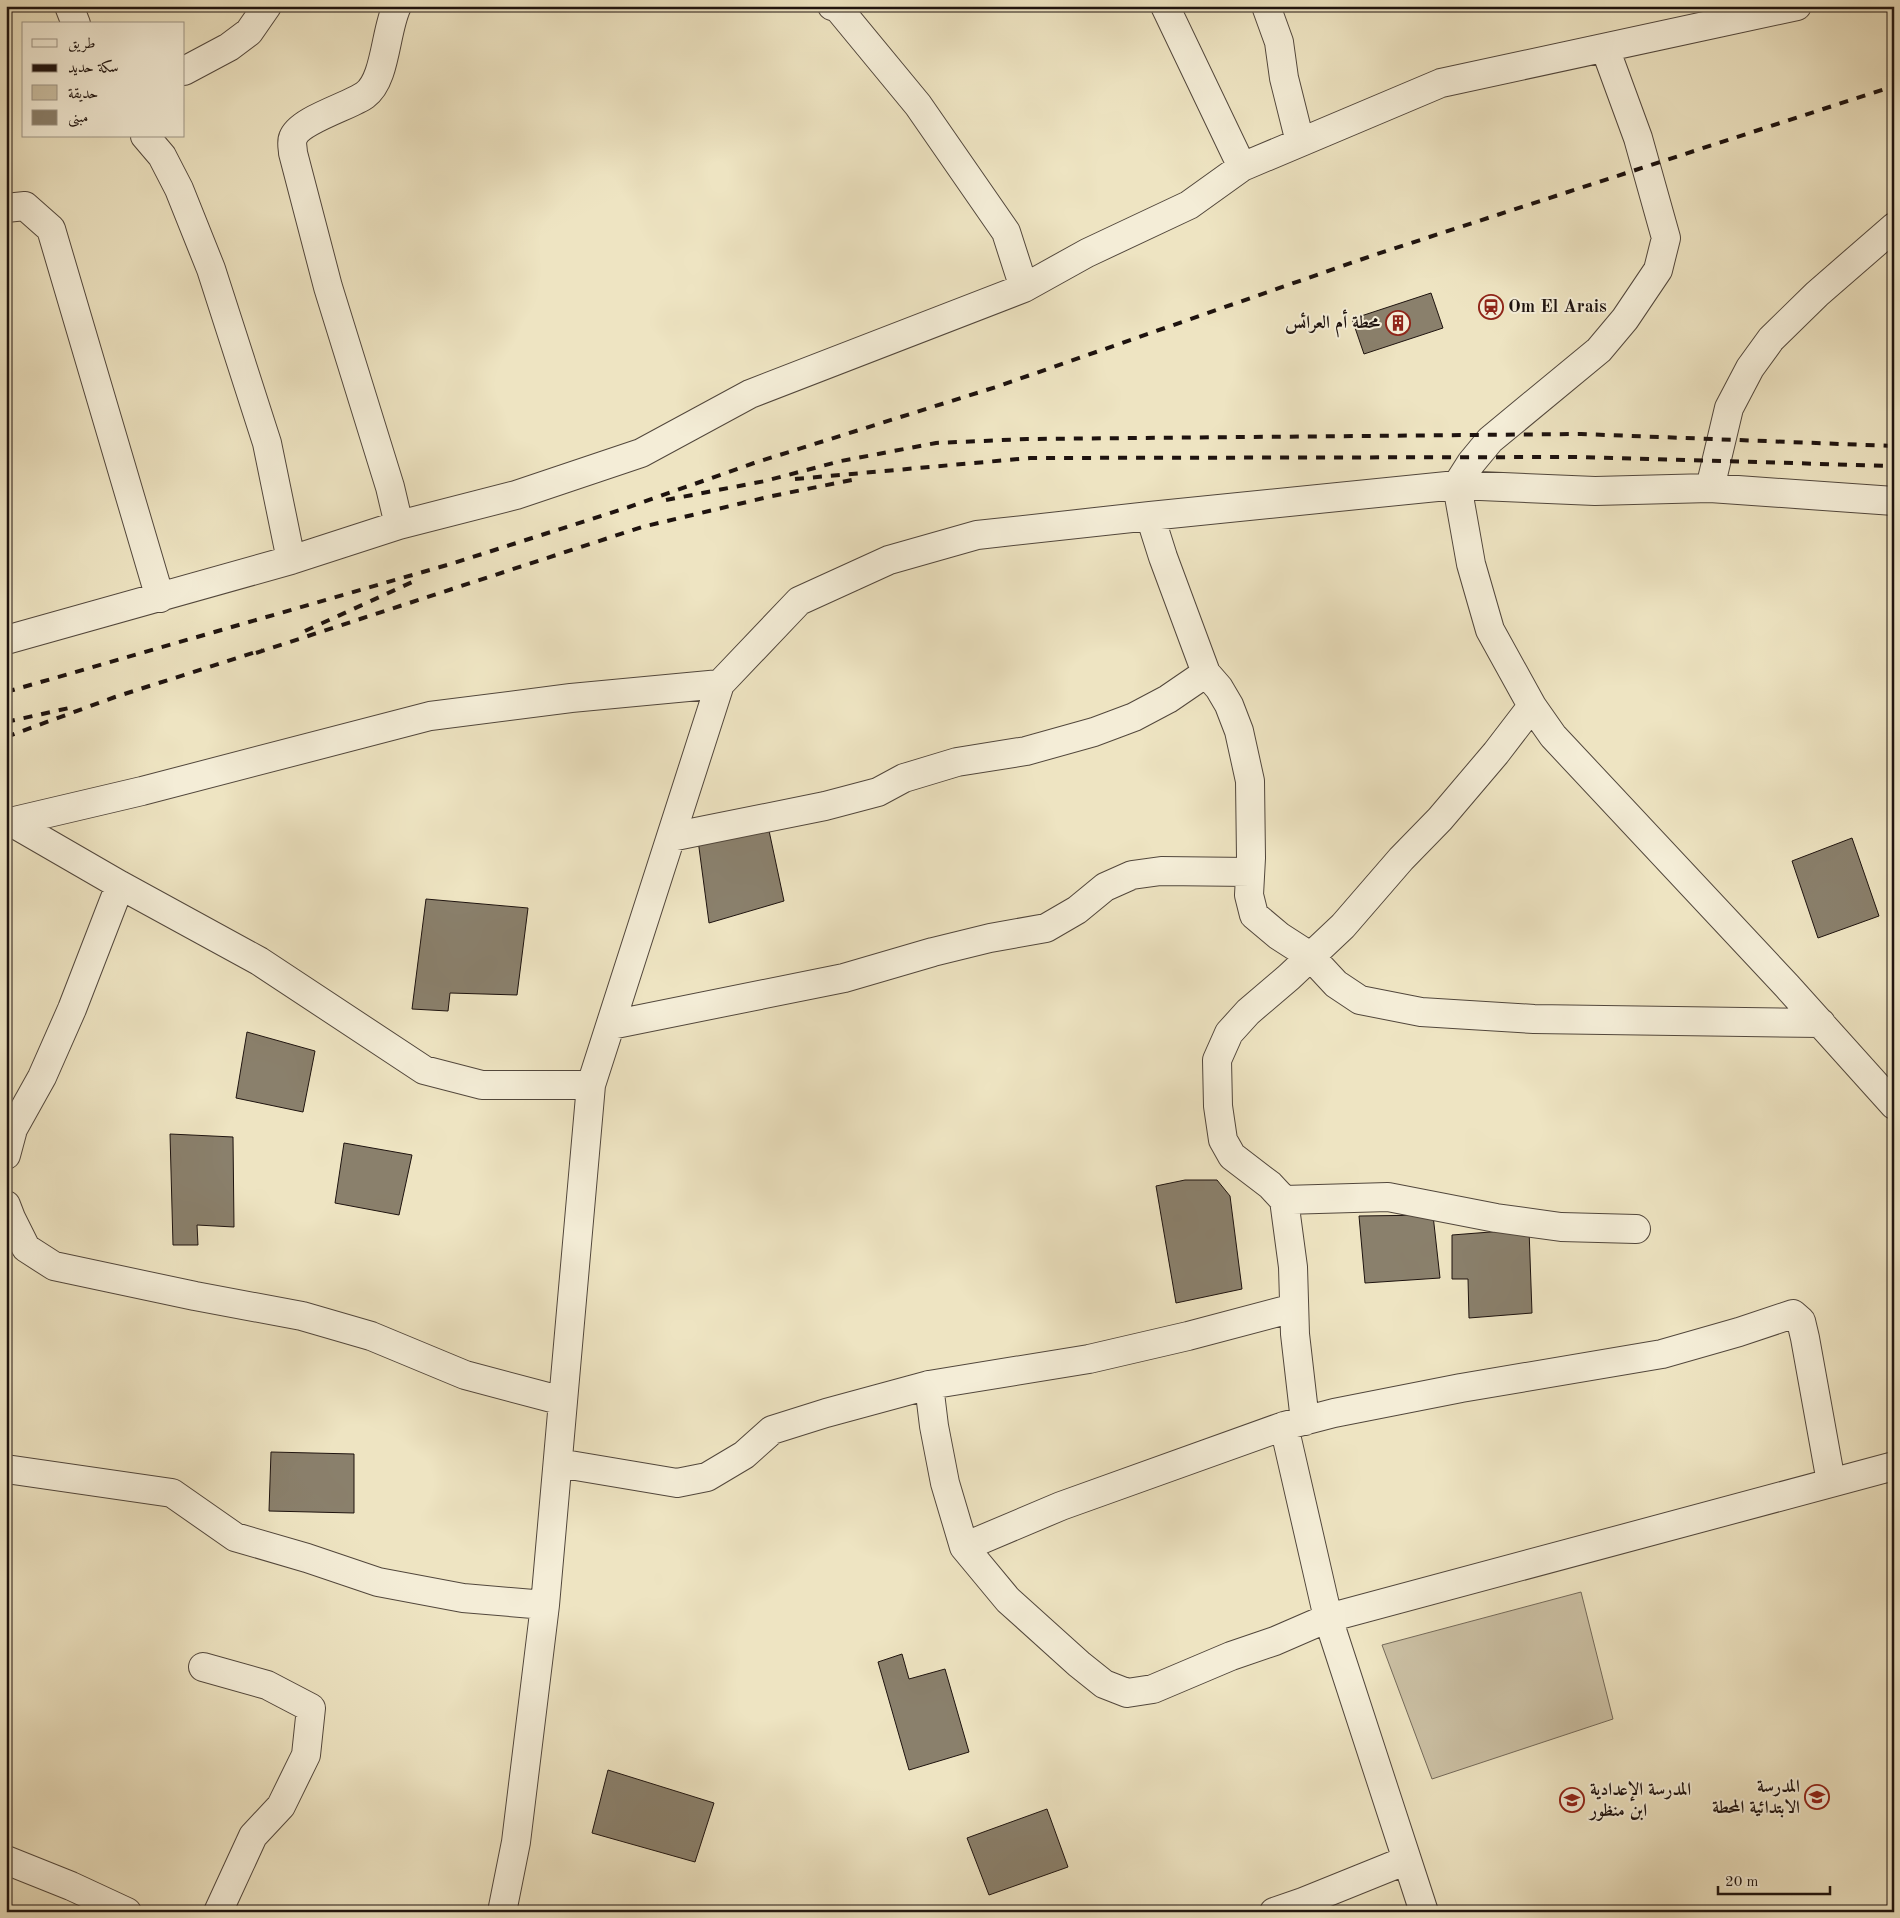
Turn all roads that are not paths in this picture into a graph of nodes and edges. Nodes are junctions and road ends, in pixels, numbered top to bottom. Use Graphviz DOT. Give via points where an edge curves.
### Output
graph roads {
  1 [pos="69,6"];
  2 [pos="267,6"];
  3 [pos="397,6"];
  4 [pos="1165,6"];
  5 [pos="1266,6"];
  6 [pos="1797,6"];
  7 [pos="838,7"];
  8 [pos="75,22"];
  9 [pos="1605,48"];
  10 [pos="185,70"];
  11 [pos="147,138"];
  12 [pos="1300,142"];
  13 [pos="1242,167"];
  14 [pos="6,208"];
  15 [pos="1894,227"];
  16 [pos="1024,288"];
  17 [pos="1457,485"];
  18 [pos="1710,488"];
  19 [pos="1894,501"];
  20 [pos="1150,516"];
  21 [pos="400,525"];
  22 [pos="291,560"];
  23 [pos="160,598"];
  24 [pos="6,640"];
  25 [pos="1206,673"];
  26 [pos="720,684"];
  27 [pos="1532,706"];
  28 [pos="8,822"];
  29 [pos="671,837"];
  30 [pos="1250,872"];
  31 [pos="120,885"];
  32 [pos="1310,956"];
  33 [pos="1821,1023"];
  34 [pos="611,1025"];
  35 [pos="591,1085"];
  36 [pos="1894,1105"];
  37 [pos="6,1155"];
  38 [pos="1284,1200"];
  39 [pos="6,1205"];
  40 [pos="1636,1229"];
  41 [pos="1294,1308"];
  42 [pos="929,1385"];
  43 [pos="563,1401"];
  44 [pos="1295,1424"];
  45 [pos="558,1463"];
  46 [pos="1894,1466"];
  47 [pos="6,1469"];
  48 [pos="1831,1482"];
  49 [pos="964,1547"];
  50 [pos="545,1605"];
  51 [pos="1328,1618"];
  52 [pos="204,1667"];
  53 [pos="6,1860"];
  54 [pos="1407,1860"];
  55 [pos="127,1912"];
  56 [pos="218,1912"];
  57 [pos="502,1912"];
  58 [pos="1274,1912"];
  59 [pos="1424,1912"];
  1 -- 8 [label="street"];
  2 -- 10 [label="street" via="249,32 229,47"];
  3 -- 21 [label="street" via="375,86 364,96 296,131 292,139 328,287"];
  4 -- 13 [label="street"];
  5 -- 12 [label="street" via="1279,42 1284,78"];
  6 -- 9 [label="street"];
  7 -- 16 [label="street" via="918,105 1006,232"];
  9 -- 12 [label="street" via="1441,84"];
  9 -- 17 [label="street" via="1638,138 1666,238 1658,270 1625,319 1599,350 1490,440"];
  11 -- 22 [label="street" via="162,156 179,189 211,269 267,443"];
  12 -- 13 [label="street"];
  13 -- 16 [label="street" via="1189,205 1087,253"];
  14 -- 23 [label="street" via="26,206 52,229"];
  15 -- 18 [label="street" via="1777,332 1750,368 1729,408"];
  16 -- 21 [label="street" via="750,394 641,453 516,496"];
  17 -- 18 [label="street" via="1595,491"];
  17 -- 20 [label="street"];
  17 -- 27 [label="street" via="1472,564 1490,630"];
  18 -- 19 [label="street"];
  20 -- 25 [label="street"];
  20 -- 26 [label="street" via="977,535 889,560 799,601"];
  21 -- 22 [label="street"];
  22 -- 23 [label="street"];
  23 -- 24 [label="street"];
  25 -- 29 [label="street" via="1134,717 1094,732 1026,751 957,762 904,778 878,792 825,806"];
  25 -- 30 [label="street" via="1219,688 1239,731 1250,781"];
  26 -- 28 [label="street" via="430,716 142,791"];
  26 -- 29 [label="street"];
  27 -- 32 [label="street" via="1440,819 1343,926"];
  27 -- 33 [label="street" via="1553,736"];
  28 -- 31 [label="street"];
  29 -- 34 [label="street"];
  30 -- 32 [label="street" via="1249,895 1254,915"];
  30 -- 34 [label="street" via="1161,871 1132,875 1105,887 1077,910 1046,928 942,949 844,978"];
  31 -- 35 [label="street" via="259,961 424,1070 482,1084"];
  31 -- 37 [label="street" via="72,1009 42,1077 13,1129"];
  32 -- 33 [label="street" via="1336,984 1360,1000 1420,1012 1534,1019"];
  32 -- 38 [label="street" via="1229,1033 1217,1060 1223,1140 1232,1156"];
  33 -- 36 [label="street"];
  34 -- 35 [label="street"];
  35 -- 43 [label="street"];
  38 -- 40 [label="street" via="1388,1197 1561,1227"];
  38 -- 41 [label="street" via="1293,1266"];
  39 -- 43 [label="street" via="26,1248 54,1266 302,1316 371,1336 465,1375"];
  41 -- 42 [label="street" via="1089,1359"];
  41 -- 44 [label="street"];
  42 -- 45 [label="street" via="772,1430 744,1455 707,1477 677,1483"];
  42 -- 49 [label="street" via="945,1483"];
  43 -- 45 [label="street"];
  44 -- 48 [label="street" via="1461,1388 1662,1354 1793,1314 1801,1321 1805,1338"];
  44 -- 49 [label="street" via="1061,1506"];
  44 -- 51 [label="street"];
  45 -- 50 [label="street"];
  46 -- 48 [label="street"];
  47 -- 50 [label="street" via="172,1493 234,1537 378,1582 464,1598"];
  48 -- 51 [label="street"];
  49 -- 51 [label="street" via="1008,1600 1079,1664 1104,1684 1127,1693 1153,1689"];
  50 -- 57 [label="street" via="516,1842"];
  51 -- 54 [label="street"];
  52 -- 56 [label="street" via="267,1685 310,1708 306,1755 281,1806 253,1836"];
  53 -- 55 [label="street"];
  54 -- 58 [label="street"];
  54 -- 59 [label="street"];
}
